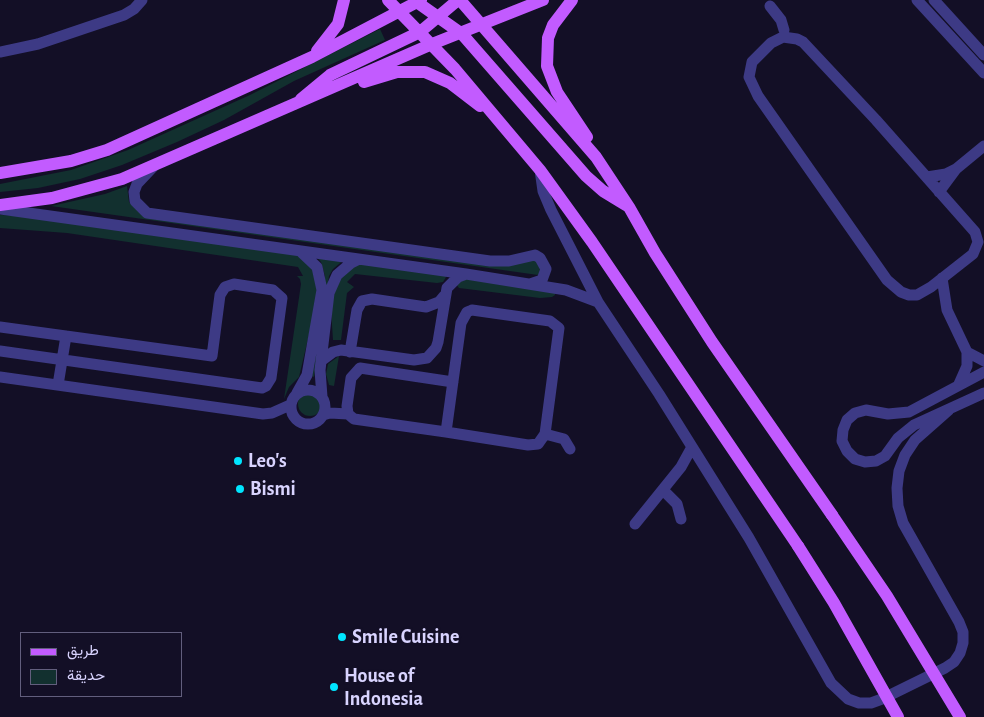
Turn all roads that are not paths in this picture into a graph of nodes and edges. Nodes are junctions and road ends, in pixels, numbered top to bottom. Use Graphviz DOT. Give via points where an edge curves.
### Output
graph roads {
  1 [pos="133,0"];
  2 [pos="142,0"];
  3 [pos="344,0"];
  4 [pos="388,0"];
  5 [pos="459,0"];
  6 [pos="543,0"];
  7 [pos="572,0"];
  8 [pos="917,0"];
  9 [pos="934,0"];
  10 [pos="417,1"];
  11 [pos="770,6"];
  12 [pos="399,12"];
  13 [pos="114,17"];
  14 [pos="438,18"];
  15 [pos="483,25"];
  16 [pos="784,30"];
  17 [pos="420,32"];
  18 [pos="462,34"];
  19 [pos="432,44"];
  20 [pos="764,46"];
  21 [pos="808,47"];
  22 [pos="0,52"];
  23 [pos="984,54"];
  24 [pos="312,56"];
  25 [pos="984,73"];
  26 [pos="330,90"];
  27 [pos="296,104"];
  28 [pos="499,120"];
  29 [pos="984,146"];
  30 [pos="596,157"];
  31 [pos="155,165"];
  32 [pos="956,169"];
  33 [pos="540,170"];
  34 [pos="0,173"];
  35 [pos="927,177"];
  36 [pos="939,192"];
  37 [pos="0,205"];
  38 [pos="629,207"];
  39 [pos="0,209"];
  40 [pos="963,220"];
  41 [pos="981,241"];
  42 [pos="299,250"];
  43 [pos="360,259"];
  44 [pos="960,262"];
  45 [pos="466,274"];
  46 [pos="942,278"];
  47 [pos="530,284"];
  48 [pos="931,288"];
  49 [pos="444,296"];
  50 [pos="598,302"];
  51 [pos="947,310"];
  52 [pos="0,327"];
  53 [pos="66,336"];
  54 [pos="0,351"];
  55 [pos="350,352"];
  56 [pos="967,352"];
  57 [pos="62,360"];
  58 [pos="321,360"];
  59 [pos="984,361"];
  60 [pos="984,372"];
  61 [pos="0,376"];
  62 [pos="453,382"];
  63 [pos="959,384"];
  64 [pos="58,385"];
  65 [pos="297,393"];
  66 [pos="984,393"];
  67 [pos="323,399"];
  68 [pos="290,405"];
  69 [pos="347,410"];
  70 [pos="949,410"];
  71 [pos="323,416"];
  72 [pos="446,432"];
  73 [pos="545,434"];
  74 [pos="692,447"];
  75 [pos="570,450"];
  76 [pos="701,462"];
  77 [pos="681,467"];
  78 [pos="663,490"];
  79 [pos="682,519"];
  80 [pos="634,524"];
  81 [pos="898,717"];
  82 [pos="960,717"];
  1 -- 13 [label="street"];
  2 -- 13 [label="street" via="129,13"];
  3 -- 24 [label="main road" via="338,24"];
  4 -- 12 [label="main road"];
  5 -- 14 [label="main road"];
  5 -- 15 [label="main road"];
  6 -- 15 [label="main road"];
  7 -- 30 [label="main road" via="553,25 548,38 547,66 557,92 583,128"];
  8 -- 25 [label="street"];
  9 -- 23 [label="street"];
  10 -- 12 [label="main road"];
  10 -- 14 [label="main road"];
  11 -- 16 [label="street"];
  12 -- 17 [label="main road"];
  12 -- 24 [label="main road"];
  13 -- 22 [label="street" via="38,44"];
  14 -- 17 [label="main road"];
  14 -- 18 [label="main road"];
  15 -- 18 [label="main road"];
  15 -- 30 [label="main road"];
  16 -- 20 [label="street"];
  16 -- 21 [label="street" via="794,32"];
  17 -- 19 [label="main road"];
  17 -- 27 [label="main road" via="330,75"];
  18 -- 19 [label="main road"];
  18 -- 38 [label="main road" via="586,176"];
  19 -- 26 [label="main road"];
  19 -- 28 [label="main road"];
  20 -- 21 [label="street" via="783,37 797,39"];
  20 -- 48 [label="street" via="749,57 743,69 746,83 887,280 908,295 917,295"];
  21 -- 35 [label="street"];
  24 -- 34 [label="main road" via="107,150 71,161"];
  26 -- 27 [label="main road"];
  26 -- 28 [label="main road" via="397,72 424,72 450,83"];
  27 -- 31 [label="main road"];
  28 -- 33 [label="main road"];
  29 -- 32 [label="street"];
  30 -- 38 [label="main road"];
  31 -- 37 [label="main road" via="88,190"];
  31 -- 47 [label="street" via="137,184 134,192 135,201 147,213 490,261 510,261 535,255 546,269 542,280"];
  32 -- 35 [label="street"];
  32 -- 36 [label="street"];
  33 -- 50 [label="street" via="550,210"];
  33 -- 81 [label="main road, bridge" via="798,546"];
  35 -- 36 [label="street"];
  36 -- 40 [label="street"];
  38 -- 82 [label="main road, bridge" via="702,327 897,612"];
  39 -- 42 [label="street"];
  40 -- 41 [label="street"];
  40 -- 44 [label="street" via="971,241"];
  41 -- 44 [label="street" via="973,254"];
  42 -- 43 [label="street"];
  42 -- 65 [label="street" via="316,266 322,290 306,375"];
  43 -- 45 [label="street"];
  43 -- 58 [label="street" via="343,268 332,283"];
  44 -- 46 [label="street"];
  45 -- 47 [label="street"];
  45 -- 49 [label="street" via="452,282"];
  46 -- 48 [label="street"];
  46 -- 51 [label="street"];
  47 -- 50 [label="street" via="577,293"];
  48 -- 51 [label="street"];
  49 -- 55 [label="street" via="439,302 426,307 362,301 357,310"];
  49 -- 55 [label="street" via="438,342 427,358 414,360"];
  50 -- 74 [label="street"];
  51 -- 56 [label="street"];
  52 -- 53 [label="street"];
  53 -- 57 [label="street"];
  53 -- 57 [label="street" via="212,356 220,295 225,287 234,284 273,290 282,298 271,378 262,388"];
  54 -- 57 [label="street"];
  55 -- 58 [label="street" via="333,352"];
  56 -- 59 [label="street"];
  56 -- 63 [label="street" via="967,366"];
  57 -- 64 [label="street"];
  58 -- 67 [label="street"];
  60 -- 63 [label="street"];
  61 -- 64 [label="street"];
  62 -- 69 [label="street" via="360,368 352,378"];
  62 -- 72 [label="street"];
  62 -- 73 [label="street" via="461,323 467,312 478,310 554,322 559,332"];
  63 -- 70 [label="street" via="909,412 888,414 866,410 856,413 845,425 842,441 855,459 876,461 885,456 905,431"];
  64 -- 68 [label="street" via="263,414"];
  65 -- 67 [label="street" via="311,390"];
  65 -- 68 [label="street"];
  66 -- 70 [label="street"];
  67 -- 69 [label="street"];
  67 -- 71 [label="street"];
  68 -- 71 [label="street" via="292,414 303,424 317,422"];
  69 -- 71 [label="street"];
  69 -- 72 [label="street" via="354,419"];
  70 -- 76 [label="street" via="915,440 905,455 899,471 898,506 903,523 959,622 963,643 960,653 945,668 871,703 848,699 831,683"];
  72 -- 73 [label="street" via="528,445 538,444"];
  73 -- 75 [label="street" via="564,439"];
  74 -- 76 [label="street"];
  74 -- 77 [label="street"];
  76 -- 77 [label="street"];
  77 -- 78 [label="street"];
  78 -- 79 [label="street" via="677,504"];
  78 -- 80 [label="street"];
}
